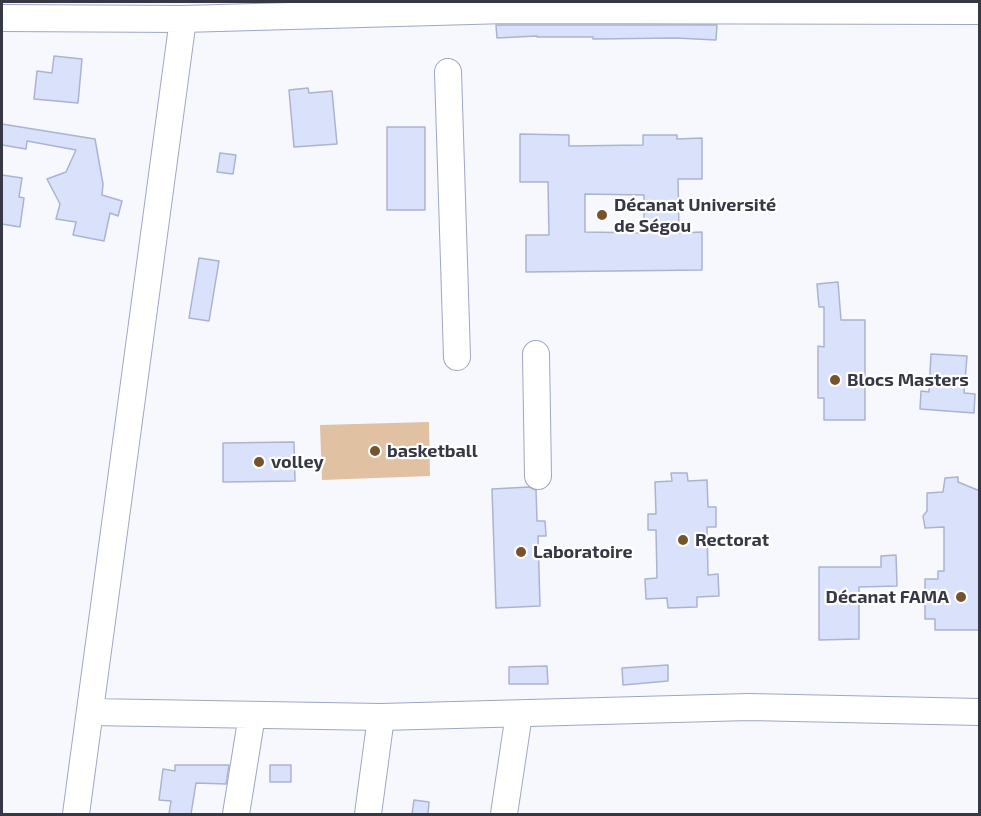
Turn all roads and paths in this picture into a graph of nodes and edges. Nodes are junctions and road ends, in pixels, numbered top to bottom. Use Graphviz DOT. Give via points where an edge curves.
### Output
graph roads {
  1 [pos="507,6"];
  2 [pos="980,11"];
  3 [pos="2,18"];
  4 [pos="183,19"];
  5 [pos="448,72"];
  6 [pos="536,354"];
  7 [pos="457,357"];
  8 [pos="538,476"];
  9 [pos="90,712"];
  10 [pos="980,712"];
  11 [pos="519,714"];
  12 [pos="252,715"];
  13 [pos="381,717"];
  14 [pos="76,814"];
  15 [pos="236,814"];
  16 [pos="368,814"];
  17 [pos="504,814"];
  1 -- 2 [label="street"];
  1 -- 4 [label="street"];
  3 -- 4 [label="street"];
  4 -- 9 [label="street"];
  5 -- 7 [label="street"];
  6 -- 8 [label="street"];
  9 -- 12 [label="street"];
  9 -- 14 [label="street"];
  10 -- 11 [label="street" via="749,707"];
  11 -- 13 [label="street"];
  11 -- 17 [label="street"];
  12 -- 13 [label="street"];
  12 -- 15 [label="street"];
  13 -- 16 [label="street"];
}
